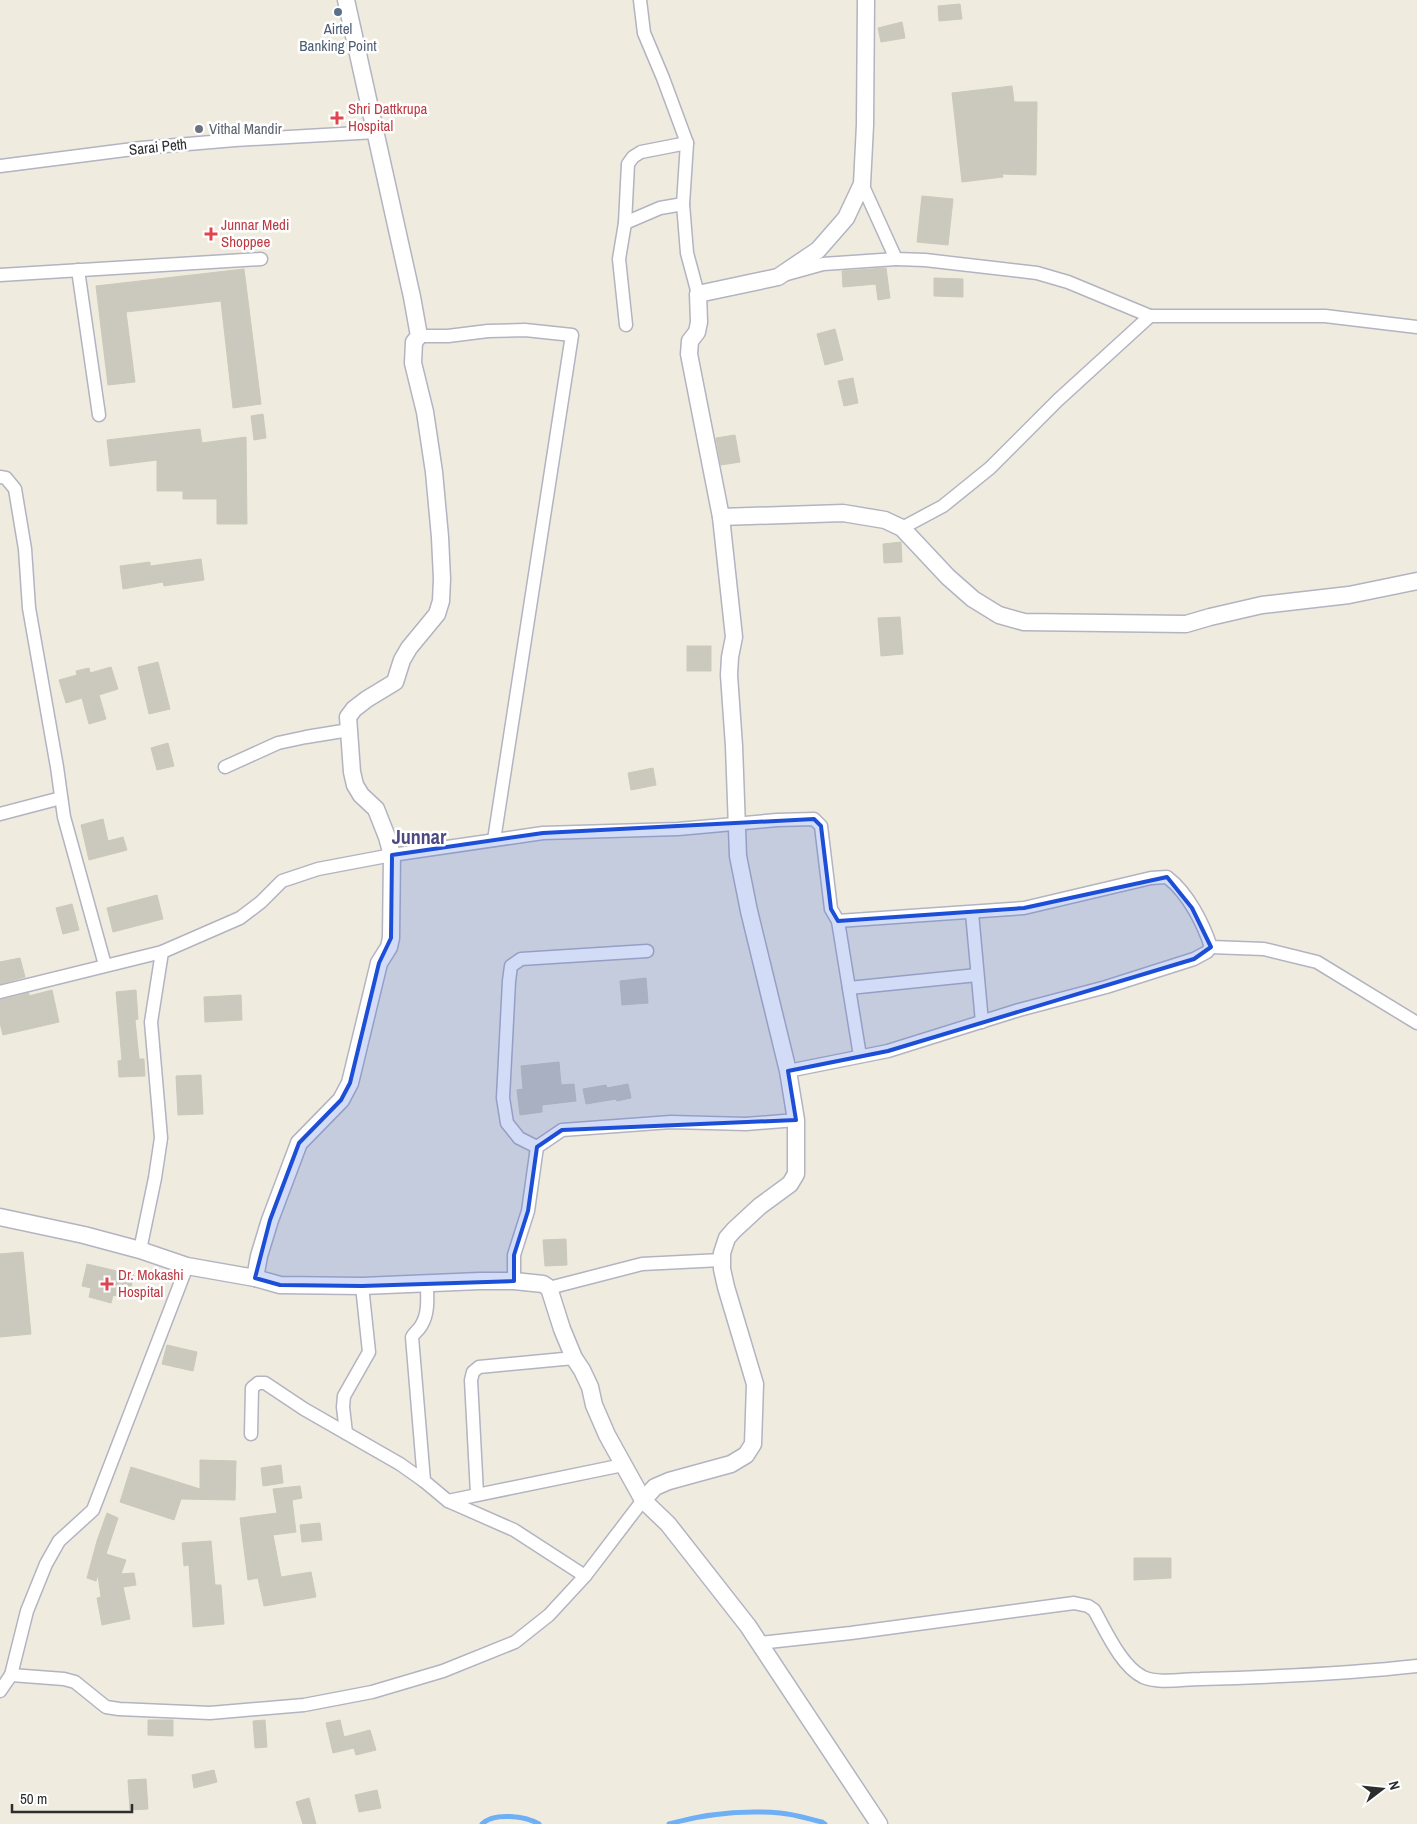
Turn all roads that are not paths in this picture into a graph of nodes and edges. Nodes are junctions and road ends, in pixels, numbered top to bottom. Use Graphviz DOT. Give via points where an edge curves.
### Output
graph roads {
  1 [pos="346,0"];
  2 [pos="640,0"];
  3 [pos="866,0"];
  4 [pos="376,132"];
  5 [pos="687,143"];
  6 [pos="0,166"];
  7 [pos="862,184"];
  8 [pos="682,204"];
  9 [pos="625,223"];
  10 [pos="261,259"];
  11 [pos="896,259"];
  12 [pos="78,270"];
  13 [pos="0,275"];
  14 [pos="778,277"];
  15 [pos="698,294"];
  16 [pos="1150,316"];
  17 [pos="626,324"];
  18 [pos="1417,328"];
  19 [pos="419,336"];
  20 [pos="99,415"];
  21 [pos="0,477"];
  22 [pos="721,517"];
  23 [pos="902,528"];
  24 [pos="1417,581"];
  25 [pos="349,730"];
  26 [pos="225,767"];
  27 [pos="61,798"];
  28 [pos="0,814"];
  29 [pos="736,824"];
  30 [pos="494,840"];
  31 [pos="392,855"];
  32 [pos="972,912"];
  33 [pos="838,921"];
  34 [pos="1211,947"];
  35 [pos="647,951"];
  36 [pos="162,952"];
  37 [pos="105,965"];
  38 [pos="978,975"];
  39 [pos="849,988"];
  40 [pos="0,992"];
  41 [pos="982,1022"];
  42 [pos="1417,1022"];
  43 [pos="860,1056"];
  44 [pos="788,1071"];
  45 [pos="796,1120"];
  46 [pos="537,1147"];
  47 [pos="0,1217"];
  48 [pos="140,1250"];
  49 [pos="721,1260"];
  50 [pos="187,1266"];
  51 [pos="255,1278"];
  52 [pos="514,1281"];
  53 [pos="427,1283"];
  54 [pos="362,1286"];
  55 [pos="549,1288"];
  56 [pos="574,1358"];
  57 [pos="346,1433"];
  58 [pos="251,1434"];
  59 [pos="624,1464"];
  60 [pos="424,1481"];
  61 [pos="477,1494"];
  62 [pos="643,1500"];
  63 [pos="448,1501"];
  64 [pos="584,1576"];
  65 [pos="759,1643"];
  66 [pos="1417,1666"];
  67 [pos="11,1675"];
  68 [pos="0,1691"];
  69 [pos="880,1824"];
  1 -- 4 [label="street"];
  2 -- 5 [label="street" via="644,33"];
  3 -- 7 [label="street"];
  4 -- 6 [label="street, Sarai Peth" via="141,148"];
  4 -- 19 [label="street"];
  5 -- 8 [label="street"];
  5 -- 9 [label="street" via="633,156 628,164"];
  7 -- 11 [label="street"];
  7 -- 14 [label="street" via="846,218 818,250"];
  8 -- 9 [label="street" via="660,208"];
  8 -- 15 [label="street" via="687,253"];
  9 -- 17 [label="street" via="619,259"];
  10 -- 12 [label="street"];
  11 -- 14 [label="street" via="823,264"];
  11 -- 16 [label="street" via="1037,273 1068,282"];
  12 -- 13 [label="street"];
  12 -- 20 [label="street"];
  14 -- 15 [label="street"];
  15 -- 22 [label="street" via="699,322 690,341 689,354"];
  16 -- 18 [label="street" via="1325,316"];
  16 -- 23 [label="street" via="990,468 943,506"];
  19 -- 25 [label="street" via="414,342 414,363 434,472 441,601 437,614 402,660 394,682 354,709 348,717"];
  19 -- 30 [label="street" via="525,330 572,335"];
  21 -- 27 [label="street" via="6,478 15,490 25,549 29,608"];
  22 -- 23 [label="street" via="844,512 885,520"];
  22 -- 29 [label="street" via="734,636 729,675"];
  23 -- 24 [label="street" via="974,600 999,615 1024,622 1186,624 1262,605"];
  25 -- 26 [label="street" via="278,743"];
  25 -- 31 [label="street" via="355,785 376,809"];
  27 -- 28 [label="street"];
  27 -- 37 [label="street"];
  29 -- 30 [label="street" via="543,833"];
  29 -- 33 [label="street" via="814,819 821,826 831,909"];
  29 -- 44 [label="street" via="738,856 749,911"];
  30 -- 31 [label="street"];
  31 -- 36 [label="street" via="318,869 282,882 240,918"];
  31 -- 51 [label="street" via="391,938 379,963 350,1083 341,1100 298,1143 270,1220"];
  32 -- 33 [label="street"];
  32 -- 34 [label="street" via="1024,908 1167,877 1176,884 1192,908"];
  32 -- 38 [label="street"];
  33 -- 39 [label="street"];
  34 -- 41 [label="street" via="1194,959"];
  34 -- 42 [label="street" via="1264,949 1317,962"];
  35 -- 46 [label="street" via="521,959 511,966 503,1098 507,1123 519,1138"];
  36 -- 37 [label="street"];
  36 -- 48 [label="street" via="151,1022 161,1138"];
  37 -- 40 [label="street"];
  38 -- 39 [label="street"];
  38 -- 41 [label="street"];
  39 -- 43 [label="street"];
  41 -- 43 [label="street" via="888,1051"];
  43 -- 44 [label="street"];
  44 -- 45 [label="street"];
  45 -- 46 [label="street" via="746,1124 671,1122 562,1130"];
  45 -- 49 [label="street" via="796,1174 790,1184 760,1206 727,1238"];
  46 -- 52 [label="street" via="528,1210 514,1255"];
  47 -- 48 [label="street"];
  48 -- 50 [label="street"];
  49 -- 55 [label="street" via="642,1264"];
  49 -- 62 [label="street" via="755,1384 753,1444 746,1455 731,1464 654,1487"];
  50 -- 51 [label="street"];
  50 -- 67 [label="street" via="93,1510 59,1541 46,1564 27,1611"];
  51 -- 54 [label="street" via="280,1285"];
  52 -- 53 [label="street"];
  52 -- 55 [label="street" via="543,1284"];
  53 -- 54 [label="street"];
  53 -- 60 [label="street" via="426,1316 412,1337"];
  54 -- 57 [label="street" via="369,1352 344,1396"];
  55 -- 56 [label="street"];
  56 -- 59 [label="street" via="590,1387 606,1435"];
  56 -- 61 [label="street" via="479,1367 473,1372"];
  57 -- 58 [label="street" via="265,1383 258,1383 252,1388"];
  57 -- 60 [label="street"];
  59 -- 61 [label="street"];
  59 -- 62 [label="street"];
  60 -- 63 [label="street"];
  61 -- 63 [label="street"];
  62 -- 64 [label="street"];
  62 -- 65 [label="street" via="668,1524"];
  63 -- 64 [label="street" via="514,1530"];
  64 -- 67 [label="street" via="549,1615 515,1642 443,1671 372,1692 304,1705 210,1713 119,1709 106,1707 75,1682"];
  65 -- 66 [label="street" via="1074,1603 1094,1610 1132,1670 1144,1677 1160,1680"];
  65 -- 69 [label="street"];
  67 -- 68 [label="street"];
}
